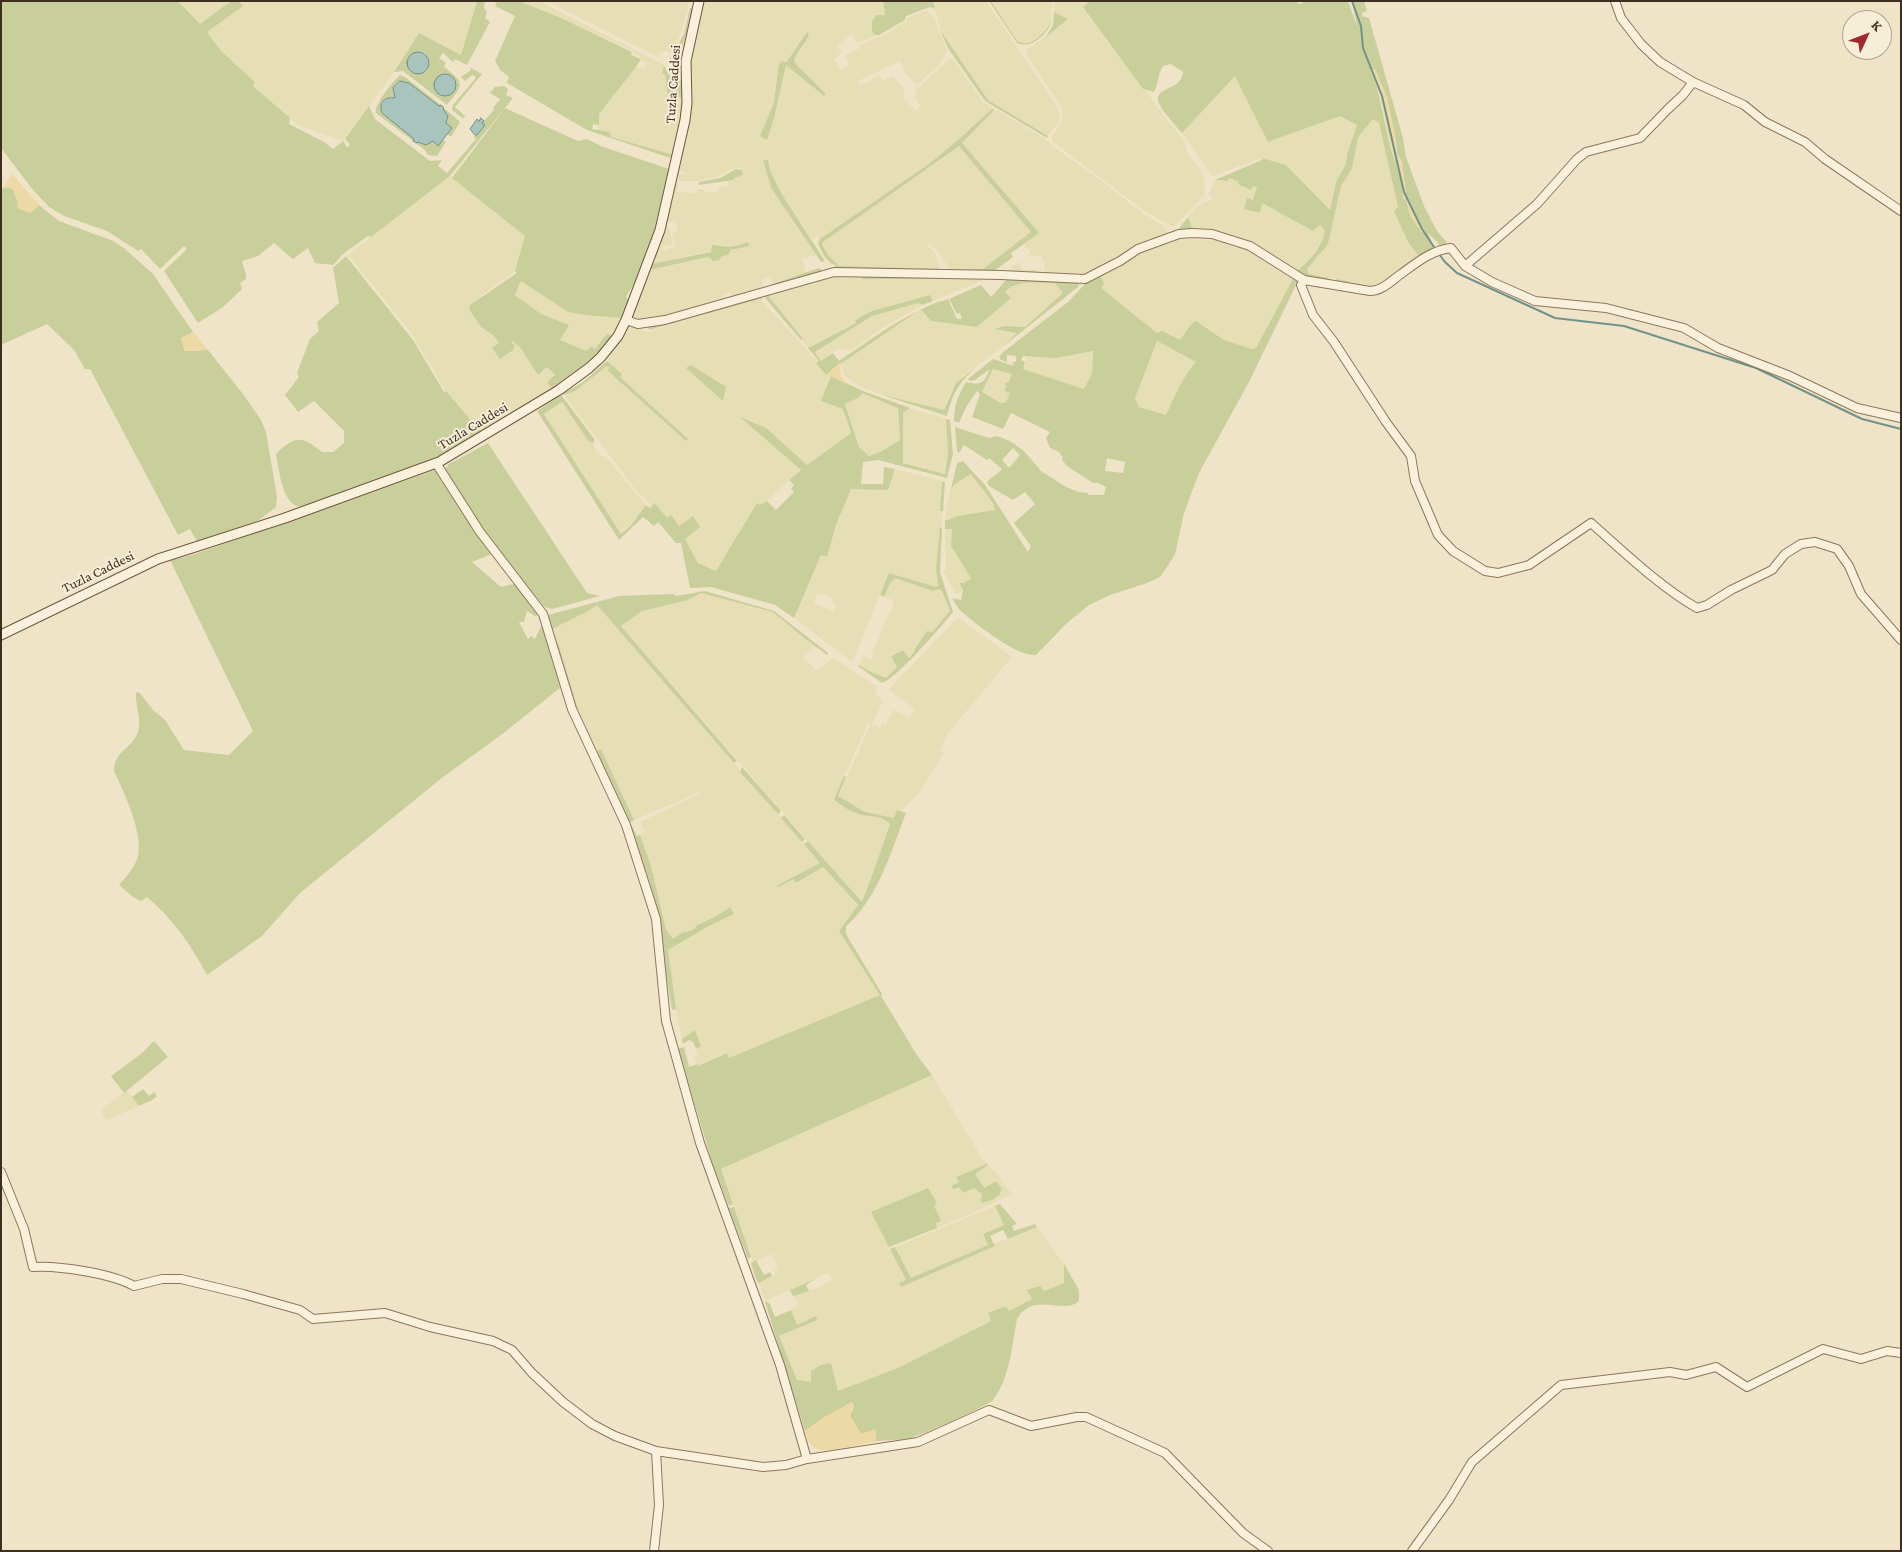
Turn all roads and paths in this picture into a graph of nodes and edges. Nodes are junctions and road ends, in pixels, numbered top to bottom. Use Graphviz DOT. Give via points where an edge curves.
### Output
graph roads {
  1 [pos="699,1"];
  2 [pos="1615,1"];
  3 [pos="1693,82"];
  4 [pos="1901,211"];
  5 [pos="1465,266"];
  6 [pos="1304,280"];
  7 [pos="626,320"];
  8 [pos="1901,418"];
  9 [pos="436,463"];
  10 [pos="1,635"];
  11 [pos="1901,640"];
  12 [pos="1,1172"];
  13 [pos="1901,1352"];
  14 [pos="656,1451"];
  15 [pos="806,1459"];
  16 [pos="654,1551"];
  17 [pos="1268,1551"];
  18 [pos="1412,1551"];
  1 -- 7 [label="main road, Tuzla Caddesi" via="686,62 687,112 676,164 660,230"];
  2 -- 3 [label="street" via="1621,18 1650,54"];
  3 -- 4 [label="street" via="1744,105 1765,122 1805,142"];
  3 -- 5 [label="street" via="1640,138 1586,152 1577,159 1537,204"];
  5 -- 6 [label="street" via="1451,248 1433,253 1377,291"];
  5 -- 8 [label="street" via="1535,302 1606,308 1684,328 1718,348 1790,376 1857,408"];
  6 -- 7 [label="street" via="1250,246 1212,234 1192,233 1179,234 1138,249 1085,279 834,272 665,320 638,324"];
  6 -- 11 [label="street" via="1301,285 1313,315 1411,456 1415,482 1438,535 1452,551 1485,571 1498,573 1529,565 1591,523 1697,608 1772,570 1786,554 1801,544 1815,542 1837,549 1849,566 1861,594"];
  7 -- 9 [label="main road, Tuzla Caddesi" via="618,336 589,368 559,390"];
  9 -- 10 [label="main road, Tuzla Caddesi" via="294,515 158,559"];
  9 -- 15 [label="street" via="480,532 543,614 572,708 626,825 656,919 666,1021 698,1134 780,1365"];
  12 -- 14 [label="street" via="24,1229 33,1267 103,1274 134,1286 162,1279 181,1280 300,1310 313,1319 385,1313 493,1341 512,1350 563,1402 592,1424 614,1436"];
  13 -- 18 [label="street" via="1888,1351 1861,1359 1823,1349 1747,1387 1716,1367 1686,1375 1670,1372 1561,1386 1472,1462"];
  14 -- 15 [label="street" via="763,1467"];
  14 -- 16 [label="street" via="659,1505"];
  15 -- 17 [label="street" via="918,1442 989,1410 1031,1426 1086,1417 1165,1453 1243,1533"];
}
